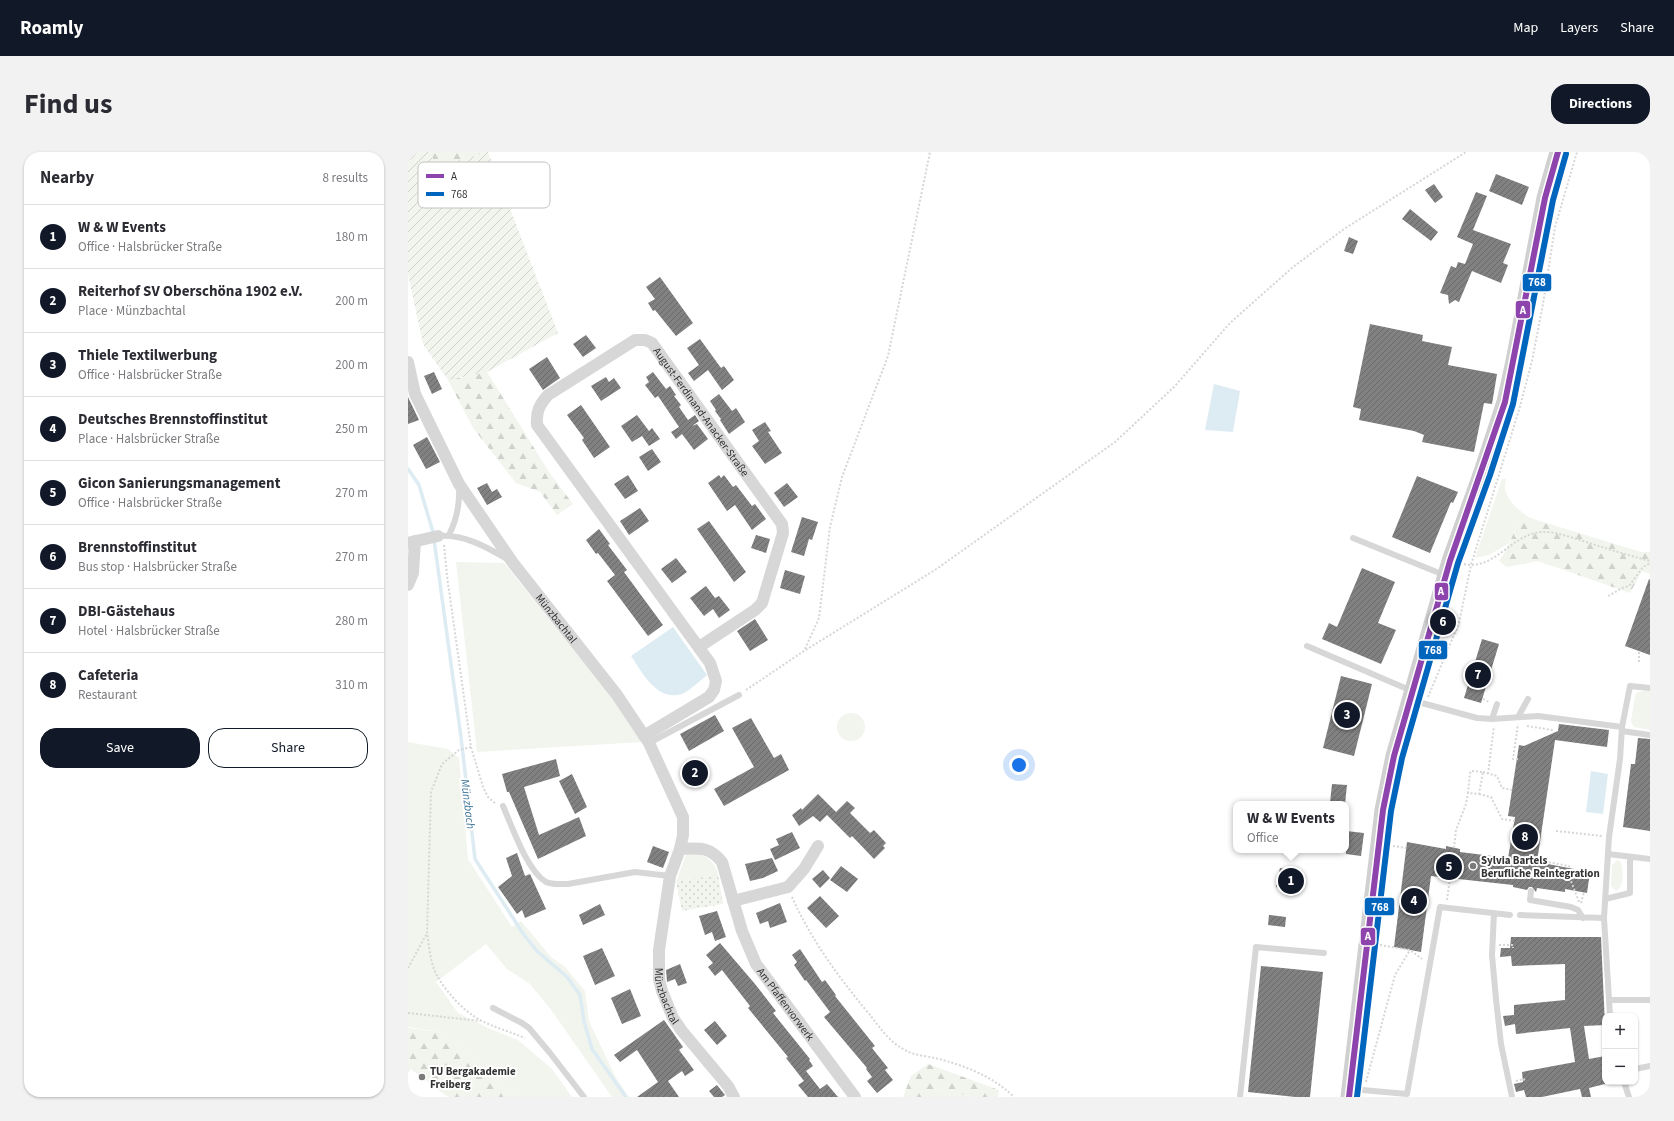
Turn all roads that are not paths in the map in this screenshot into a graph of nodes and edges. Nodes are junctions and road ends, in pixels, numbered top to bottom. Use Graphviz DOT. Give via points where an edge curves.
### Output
graph roads {
  1 [pos="1558,152"];
  2 [pos="408,362"];
  3 [pos="459,484"];
  4 [pos="438,537"];
  5 [pos="1353,538"];
  6 [pos="411,542"];
  7 [pos="513,563"];
  8 [pos="1448,568"];
  9 [pos="408,585"];
  10 [pos="1307,646"];
  11 [pos="699,647"];
  12 [pos="1650,688"];
  13 [pos="739,695"];
  14 [pos="1416,698"];
  15 [pos="1528,699"];
  16 [pos="1497,704"];
  17 [pos="1518,717"];
  18 [pos="1492,719"];
  19 [pos="1622,729"];
  20 [pos="1650,735"];
  21 [pos="647,740"];
  22 [pos="503,806"];
  23 [pos="818,846"];
  24 [pos="680,849"];
  25 [pos="1608,854"];
  26 [pos="1630,857"];
  27 [pos="1650,858"];
  28 [pos="670,876"];
  29 [pos="1531,891"];
  30 [pos="1605,899"];
  31 [pos="733,901"];
  32 [pos="1494,913"];
  33 [pos="1510,914"];
  34 [pos="1520,915"];
  35 [pos="1583,918"];
  36 [pos="1604,918"];
  37 [pos="1324,953"];
  38 [pos="1609,1000"];
  39 [pos="1650,1000"];
  40 [pos="492,1008"];
  41 [pos="1610,1013"];
  42 [pos="1650,1066"];
  43 [pos="1638,1068"];
  44 [pos="1625,1085"];
  45 [pos="1353,1092"];
  46 [pos="584,1097"];
  47 [pos="734,1097"];
  48 [pos="855,1097"];
  49 [pos="1240,1097"];
  50 [pos="1512,1097"];
  51 [pos="1629,1097"];
  1 -- 8 [label="main road" via="1545,198 1505,402"];
  2 -- 3 [label="street, Münzbachtal" via="415,394"];
  3 -- 4 [label="lane" via="460,501 456,521"];
  3 -- 7 [label="street, Münzbachtal"];
  4 -- 6 [label="street"];
  4 -- 7 [label="lane" via="472,541"];
  5 -- 8 [label="lane"];
  6 -- 9 [label="street" via="413,574"];
  7 -- 21 [label="street, Münzbachtal" via="617,695"];
  8 -- 14 [label="main road"];
  10 -- 14 [label="lane"];
  11 -- 11 [label="street, August-Ferdinand-Anacker-Straße" via="537,425 538,411 548,395 635,340 652,343 782,524 783,533 762,603"];
  11 -- 21 [label="street, August-Ferdinand-Anacker-Straße" via="715,676 714,690 708,697"];
  12 -- 19 [label="lane" via="1630,686"];
  13 -- 21 [label="lane"];
  14 -- 18 [label="lane" via="1477,718"];
  14 -- 45 [label="main road" via="1394,756 1383,810"];
  15 -- 17 [label="lane"];
  16 -- 18 [label="lane"];
  17 -- 18 [label="lane"];
  17 -- 19 [label="lane" via="1538,716"];
  19 -- 20 [label="lane"];
  19 -- 25 [label="lane"];
  21 -- 24 [label="street, Münzbachtal" via="683,817"];
  22 -- 28 [label="lane" via="526,857 539,876 547,882 568,884 635,872"];
  23 -- 31 [label="street" via="804,869 788,887"];
  24 -- 28 [label="street, Münzbachtal"];
  24 -- 31 [label="street, Am Pfaffenvorwerk" via="700,848 717,855 724,865"];
  25 -- 26 [label="lane"];
  25 -- 30 [label="lane"];
  26 -- 27 [label="lane"];
  26 -- 30 [label="lane" via="1630,893"];
  28 -- 47 [label="street, Münzbachtal" via="659,950 659,979 662,991 673,1018"];
  29 -- 35 [label="lane" via="1530,900 1570,907 1578,910"];
  30 -- 36 [label="lane"];
  31 -- 48 [label="street, Am Pfaffenvorwerk" via="756,964"];
  32 -- 33 [label="lane"];
  32 -- 45 [label="lane" via="1440,907 1407,1094"];
  32 -- 50 [label="lane" via="1492,955 1502,1044"];
  34 -- 35 [label="lane"];
  35 -- 36 [label="lane"];
  36 -- 38 [label="lane"];
  37 -- 49 [label="lane" via="1256,947"];
  38 -- 39 [label="lane"];
  38 -- 41 [label="lane"];
  40 -- 46 [label="lane" via="522,1023 550,1053"];
  42 -- 43 [label="lane"];
  44 -- 51 [label="lane"];
}
